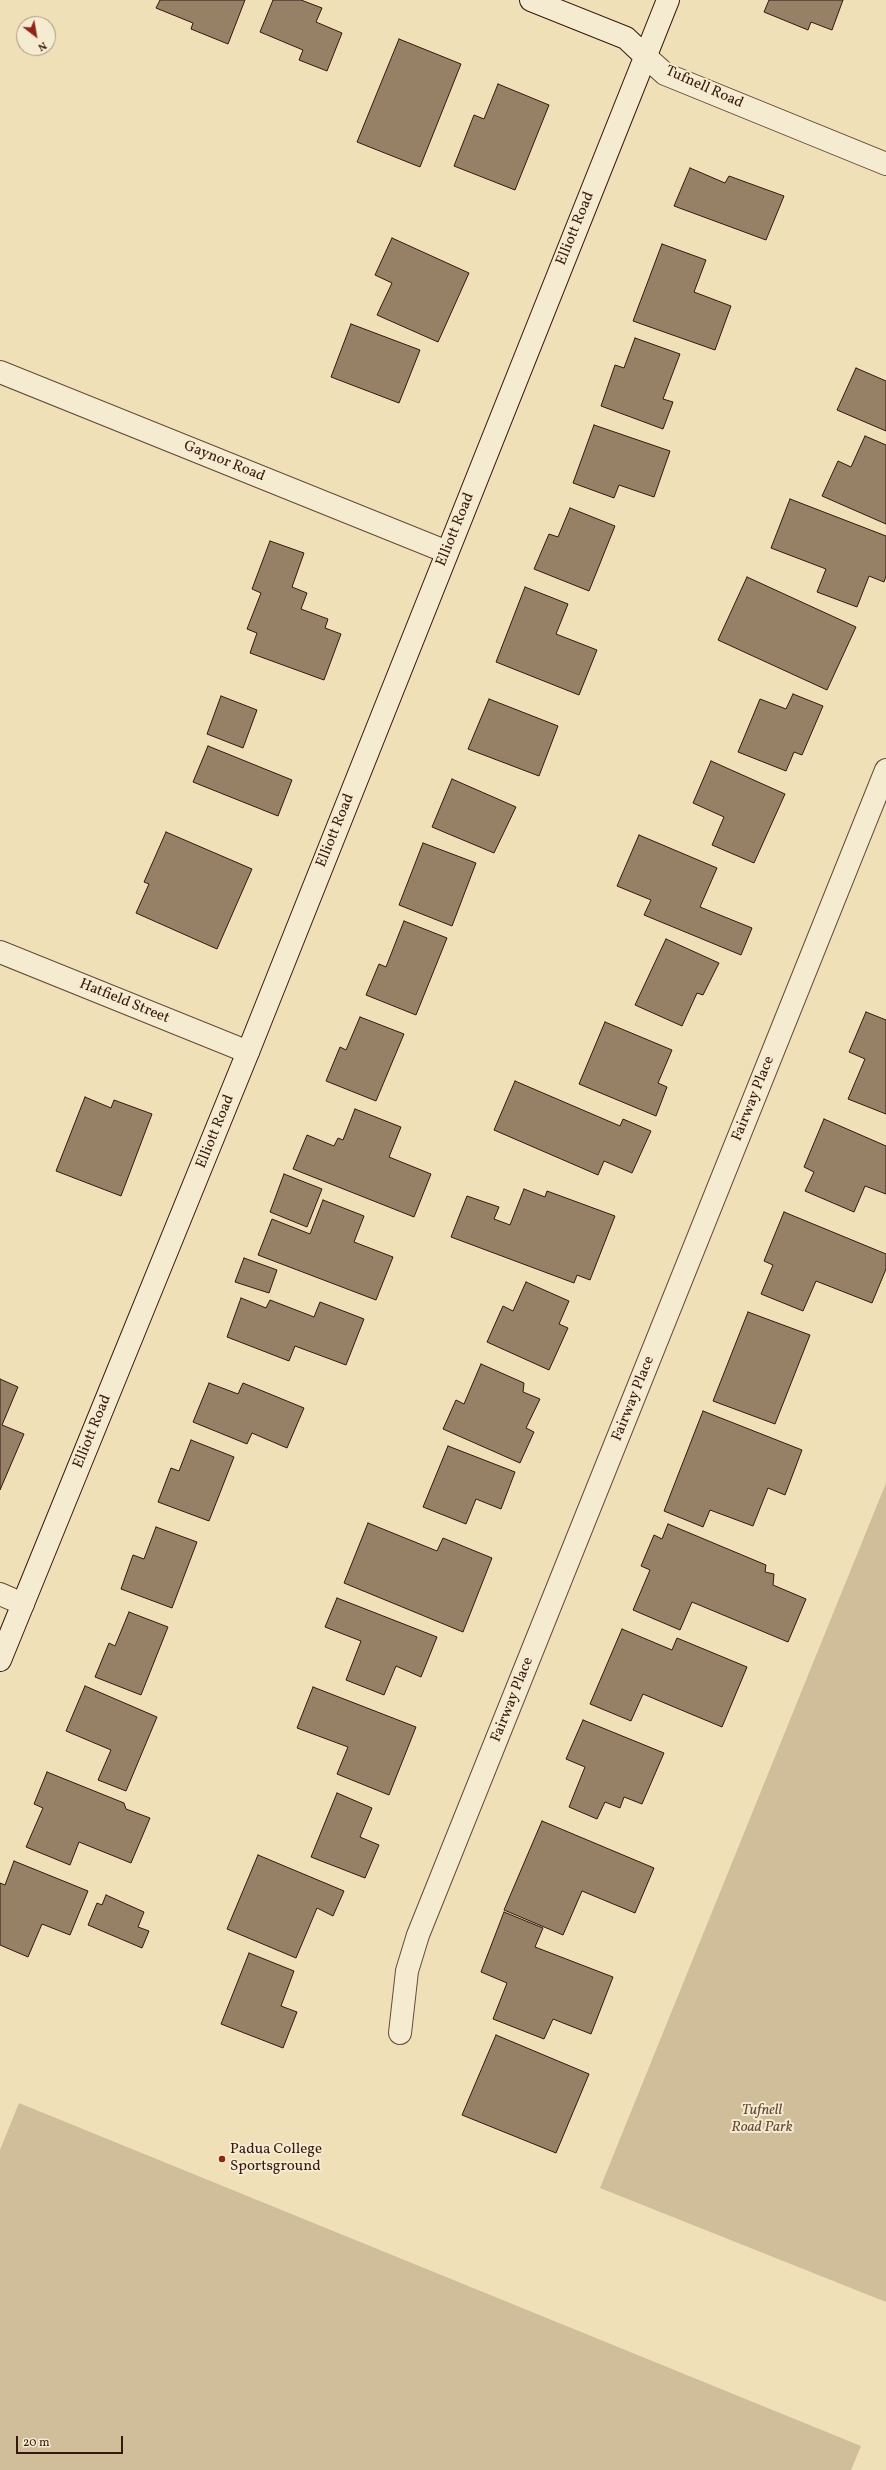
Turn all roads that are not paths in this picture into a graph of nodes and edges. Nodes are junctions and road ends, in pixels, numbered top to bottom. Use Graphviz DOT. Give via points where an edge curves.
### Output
graph roads {
  1 [pos="531,0"];
  2 [pos="668,0"];
  3 [pos="645,56"];
  4 [pos="886,164"];
  5 [pos="0,372"];
  6 [pos="447,552"];
  7 [pos="886,770"];
  8 [pos="0,952"];
  9 [pos="248,1052"];
  10 [pos="0,1594"];
  11 [pos="23,1604"];
  12 [pos="0,1660"];
  13 [pos="400,2033"];
  1 -- 3 [label="street, Tufnell Road" via="626,38"];
  2 -- 3 [label="street, Elliott Road"];
  3 -- 4 [label="street, Tufnell Road" via="665,74"];
  3 -- 6 [label="street, Elliott Road"];
  5 -- 6 [label="street, Gaynor Road"];
  6 -- 9 [label="street, Elliott Road"];
  7 -- 13 [label="street, Fairway Place" via="418,1935 407,1971"];
  8 -- 9 [label="street, Hatfield Street"];
  9 -- 11 [label="street, Elliott Road"];
  10 -- 11 [label="street"];
  11 -- 12 [label="street, Elliott Road"];
}
